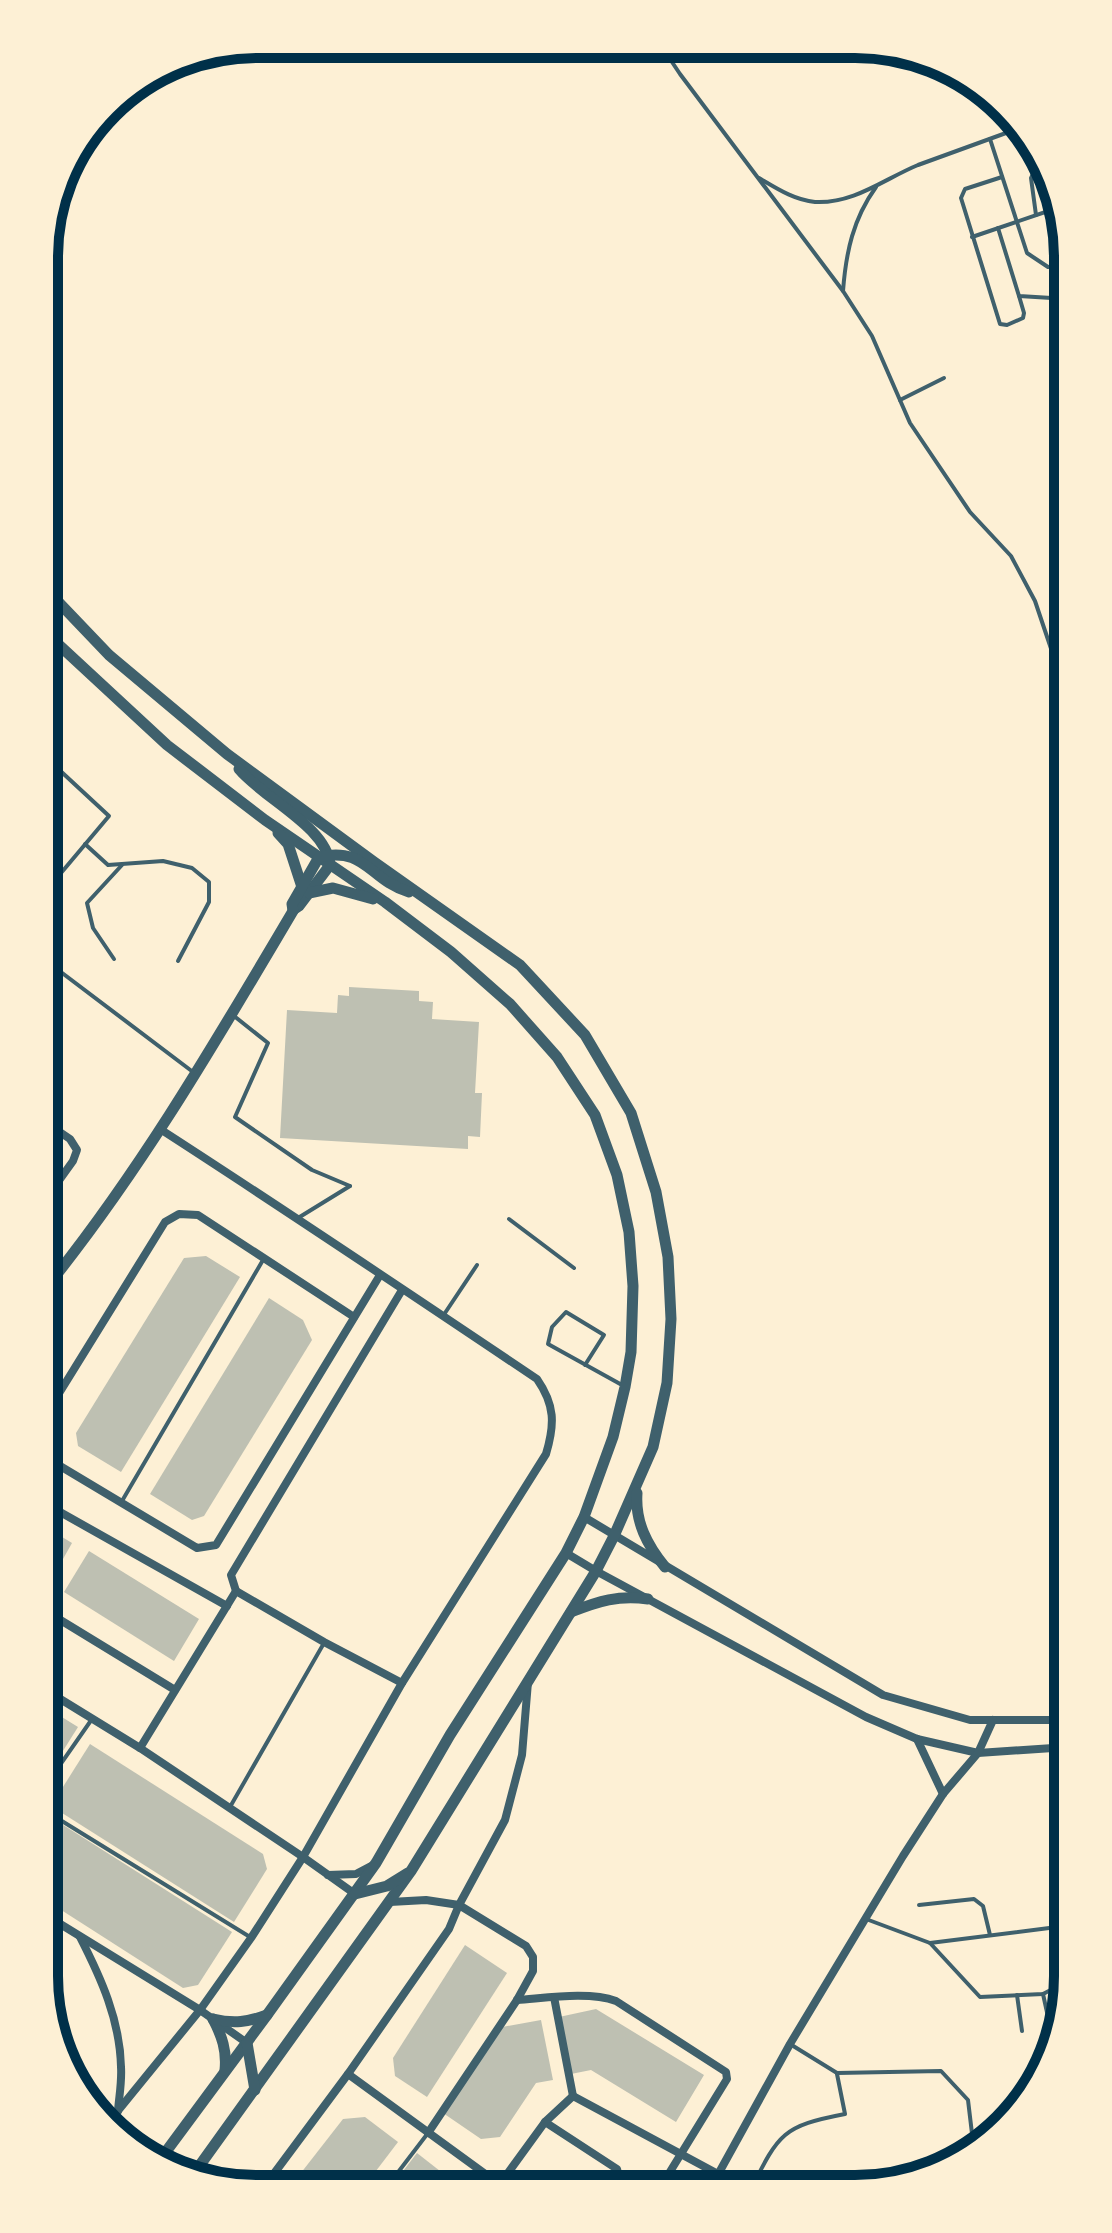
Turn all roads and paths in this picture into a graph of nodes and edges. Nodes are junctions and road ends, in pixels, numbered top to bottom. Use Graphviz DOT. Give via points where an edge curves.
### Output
graph roads {
  1 [pos="669,58"];
  2 [pos="1009,132"];
  3 [pos="990,139"];
  4 [pos="1034,171"];
  5 [pos="757,177"];
  6 [pos="1002,177"];
  7 [pos="877,185"];
  8 [pos="1048,211"];
  9 [pos="1036,215"];
  10 [pos="1017,221"];
  11 [pos="998,228"];
  12 [pos="972,237"];
  13 [pos="1054,267"];
  14 [pos="843,291"];
  15 [pos="1019,296"];
  16 [pos="1054,298"];
  17 [pos="944,378"];
  18 [pos="900,400"];
  19 [pos="58,602"];
  20 [pos="58,644"];
  21 [pos="1054,654"];
  22 [pos="227,754"];
  23 [pos="58,769"];
  24 [pos="265,820"];
  25 [pos="85,844"];
  26 [pos="326,859"];
  27 [pos="122,865"];
  28 [pos="58,876"];
  29 [pos="306,890"];
  30 [pos="422,896"];
  31 [pos="385,902"];
  32 [pos="114,959"];
  33 [pos="178,961"];
  34 [pos="58,970"];
  35 [pos="232,1014"];
  36 [pos="195,1074"];
  37 [pos="160,1129"];
  38 [pos="58,1131"];
  39 [pos="58,1182"];
  40 [pos="298,1218"];
  41 [pos="509,1219"];
  42 [pos="264,1258"];
  43 [pos="477,1265"];
  44 [pos="574,1268"];
  45 [pos="58,1273"];
  46 [pos="380,1275"];
  47 [pos="402,1290"];
  48 [pos="443,1316"];
  49 [pos="354,1317"];
  50 [pos="585,1365"];
  51 [pos="625,1387"];
  52 [pos="58,1395"];
  53 [pos="58,1465"];
  54 [pos="637,1484"];
  55 [pos="121,1503"];
  56 [pos="58,1511"];
  57 [pos="584,1517"];
  58 [pos="614,1536"];
  59 [pos="566,1553"];
  60 [pos="665,1567"];
  61 [pos="596,1571"];
  62 [pos="236,1591"];
  63 [pos="648,1599"];
  64 [pos="227,1606"];
  65 [pos="571,1612"];
  66 [pos="58,1619"];
  67 [pos="324,1642"];
  68 [pos="528,1681"];
  69 [pos="402,1683"];
  70 [pos="175,1690"];
  71 [pos="58,1698"];
  72 [pos="92,1719"];
  73 [pos="993,1720"];
  74 [pos="1054,1720"];
  75 [pos="917,1739"];
  76 [pos="140,1748"];
  77 [pos="1054,1748"];
  78 [pos="978,1753"];
  79 [pos="58,1768"];
  80 [pos="943,1794"];
  81 [pos="230,1807"];
  82 [pos="58,1819"];
  83 [pos="303,1857"];
  84 [pos="376,1863"];
  85 [pos="411,1871"];
  86 [pos="328,1875"];
  87 [pos="355,1894"];
  88 [pos="390,1902"];
  89 [pos="459,1905"];
  90 [pos="919,1905"];
  91 [pos="866,1919"];
  92 [pos="58,1923"];
  93 [pos="1054,1927"];
  94 [pos="990,1935"];
  95 [pos="80,1936"];
  96 [pos="251,1938"];
  97 [pos="930,1943"];
  98 [pos="1054,1988"];
  99 [pos="1043,1994"];
  100 [pos="1017,1995"];
  101 [pos="554,1997"];
  102 [pos="517,2000"];
  103 [pos="200,2010"];
  104 [pos="267,2015"];
  105 [pos="213,2019"];
  106 [pos="1049,2020"];
  107 [pos="1022,2031"];
  108 [pos="247,2043"];
  109 [pos="790,2044"];
  110 [pos="837,2073"];
  111 [pos="224,2074"];
  112 [pos="348,2074"];
  113 [pos="255,2090"];
  114 [pos="573,2096"];
  115 [pos="118,2111"];
  116 [pos="115,2115"];
  117 [pos="545,2122"];
  118 [pos="428,2133"];
  119 [pos="972,2136"];
  120 [pos="166,2152"];
  121 [pos="683,2154"];
  122 [pos="199,2166"];
  123 [pos="718,2174"];
  124 [pos="273,2175"];
  125 [pos="396,2175"];
  126 [pos="483,2175"];
  127 [pos="506,2175"];
  128 [pos="617,2175"];
  129 [pos="669,2175"];
  130 [pos="758,2175"];
  1 -- 5 [label="lane"];
  2 -- 3 [label="lane"];
  3 -- 6 [label="lane"];
  3 -- 7 [label="lane"];
  4 -- 9 [label="lane"];
  5 -- 7 [label="lane" via="814,202 854,197"];
  5 -- 14 [label="lane"];
  6 -- 10 [label="lane"];
  6 -- 12 [label="lane" via="965,189 961,198"];
  7 -- 14 [label="lane" via="854,225"];
  8 -- 9 [label="lane"];
  9 -- 10 [label="lane"];
  10 -- 11 [label="lane"];
  10 -- 13 [label="lane" via="1027,253"];
  11 -- 12 [label="lane"];
  11 -- 15 [label="lane"];
  12 -- 15 [label="lane" via="1000,324 1023,318"];
  14 -- 18 [label="lane" via="872,336"];
  15 -- 16 [label="lane"];
  17 -- 18 [label="lane"];
  18 -- 21 [label="lane" via="970,512 1011,556"];
  19 -- 22 [label="street" via="109,655"];
  20 -- 24 [label="street" via="167,745"];
  22 -- 26 [label="street" via="249,781 315,833"];
  22 -- 30 [label="street"];
  23 -- 25 [label="lane" via="109,816"];
  24 -- 26 [label="street"];
  24 -- 29 [label="street" via="288,844"];
  25 -- 27 [label="lane" via="108,865"];
  25 -- 28 [label="lane"];
  26 -- 29 [label="street"];
  26 -- 30 [label="street" via="343,853 354,857 400,889"];
  26 -- 31 [label="street"];
  27 -- 32 [label="lane" via="87,903 93,928"];
  27 -- 33 [label="lane" via="163,861 192,868 209,882 209,902"];
  29 -- 31 [label="street" via="333,888"];
  29 -- 35 [label="street" via="292,904 293,911"];
  30 -- 54 [label="street" via="520,965 585,1035 631,1113 658,1205 668,1257 671,1319 667,1383 653,1447"];
  31 -- 51 [label="street" via="510,1004 557,1057 595,1115 617,1175 629,1232 633,1286"];
  34 -- 36 [label="lane"];
  35 -- 36 [label="street"];
  35 -- 40 [label="lane" via="268,1043 235,1117 312,1170 350,1186"];
  36 -- 37 [label="street"];
  37 -- 40 [label="street"];
  37 -- 45 [label="street"];
  38 -- 39 [label="street" via="77,1150"];
  40 -- 46 [label="street"];
  41 -- 44 [label="lane"];
  42 -- 49 [label="street"];
  42 -- 52 [label="street" via="198,1215 179,1214 165,1222"];
  42 -- 55 [label="lane"];
  43 -- 48 [label="lane"];
  46 -- 47 [label="street"];
  46 -- 49 [label="street"];
  47 -- 48 [label="street"];
  47 -- 62 [label="street" via="231,1575"];
  48 -- 69 [label="street" via="537,1379 553,1414 552,1435 546,1454"];
  49 -- 55 [label="street" via="216,1545 197,1548"];
  50 -- 50 [label="lane" via="548,1344 552,1327 566,1312 604,1335"];
  50 -- 51 [label="lane"];
  51 -- 57 [label="street"];
  53 -- 55 [label="street"];
  54 -- 58 [label="street"];
  54 -- 60 [label="street" via="643,1535"];
  56 -- 64 [label="street"];
  57 -- 58 [label="street"];
  57 -- 59 [label="street"];
  58 -- 60 [label="street"];
  58 -- 61 [label="street"];
  59 -- 61 [label="street"];
  59 -- 84 [label="street"];
  60 -- 73 [label="street" via="883,1695 970,1720"];
  61 -- 63 [label="street"];
  61 -- 65 [label="street"];
  62 -- 64 [label="street"];
  62 -- 67 [label="street"];
  63 -- 65 [label="street" via="609,1599"];
  63 -- 75 [label="street" via="866,1717"];
  64 -- 70 [label="street"];
  65 -- 68 [label="street"];
  66 -- 70 [label="street"];
  67 -- 69 [label="street"];
  67 -- 81 [label="lane"];
  68 -- 85 [label="street"];
  68 -- 89 [label="street" via="522,1755 505,1820"];
  69 -- 83 [label="street"];
  70 -- 76 [label="street"];
  71 -- 72 [label="street"];
  72 -- 76 [label="street"];
  72 -- 79 [label="lane"];
  73 -- 74 [label="street"];
  73 -- 78 [label="street"];
  75 -- 78 [label="street"];
  75 -- 80 [label="street"];
  76 -- 81 [label="street"];
  77 -- 78 [label="street"];
  78 -- 80 [label="street"];
  80 -- 91 [label="street"];
  81 -- 83 [label="street"];
  82 -- 96 [label="lane"];
  83 -- 86 [label="street"];
  83 -- 96 [label="street"];
  84 -- 86 [label="street" via="356,1874"];
  84 -- 87 [label="street"];
  85 -- 87 [label="street" via="387,1886"];
  85 -- 88 [label="street"];
  86 -- 87 [label="street"];
  87 -- 104 [label="street"];
  88 -- 89 [label="street"];
  88 -- 113 [label="street"];
  89 -- 102 [label="street" via="526,1946 533,1957 533,1971"];
  89 -- 112 [label="street" via="449,1929"];
  90 -- 94 [label="lane" via="974,1899 983,1906"];
  91 -- 97 [label="lane"];
  91 -- 109 [label="street"];
  92 -- 95 [label="street"];
  93 -- 94 [label="lane"];
  94 -- 97 [label="lane"];
  95 -- 103 [label="street"];
  95 -- 115 [label="street" via="115,2021 121,2067"];
  96 -- 103 [label="street"];
  97 -- 100 [label="lane" via="980,1997"];
  98 -- 99 [label="lane"];
  99 -- 100 [label="lane"];
  99 -- 106 [label="lane"];
  100 -- 107 [label="lane"];
  101 -- 102 [label="street"];
  101 -- 114 [label="street"];
  101 -- 121 [label="street" via="616,2001 726,2072 727,2079"];
  102 -- 118 [label="street"];
  103 -- 105 [label="street"];
  103 -- 115 [label="street"];
  104 -- 105 [label="street" via="241,2023"];
  104 -- 108 [label="street"];
  105 -- 108 [label="street"];
  105 -- 111 [label="street" via="226,2058"];
  108 -- 111 [label="street"];
  108 -- 113 [label="street"];
  109 -- 110 [label="lane"];
  109 -- 123 [label="street"];
  110 -- 119 [label="lane" via="941,2071 968,2100"];
  110 -- 130 [label="lane" via="845,2114 787,2132"];
  111 -- 120 [label="street"];
  112 -- 118 [label="street"];
  112 -- 124 [label="street"];
  113 -- 122 [label="street"];
  114 -- 117 [label="street"];
  114 -- 121 [label="street"];
  115 -- 116 [label="street"];
  117 -- 127 [label="street"];
  117 -- 128 [label="street" via="617,2169"];
  118 -- 125 [label="lane"];
  118 -- 126 [label="street"];
  121 -- 123 [label="street"];
  121 -- 129 [label="street"];
}
